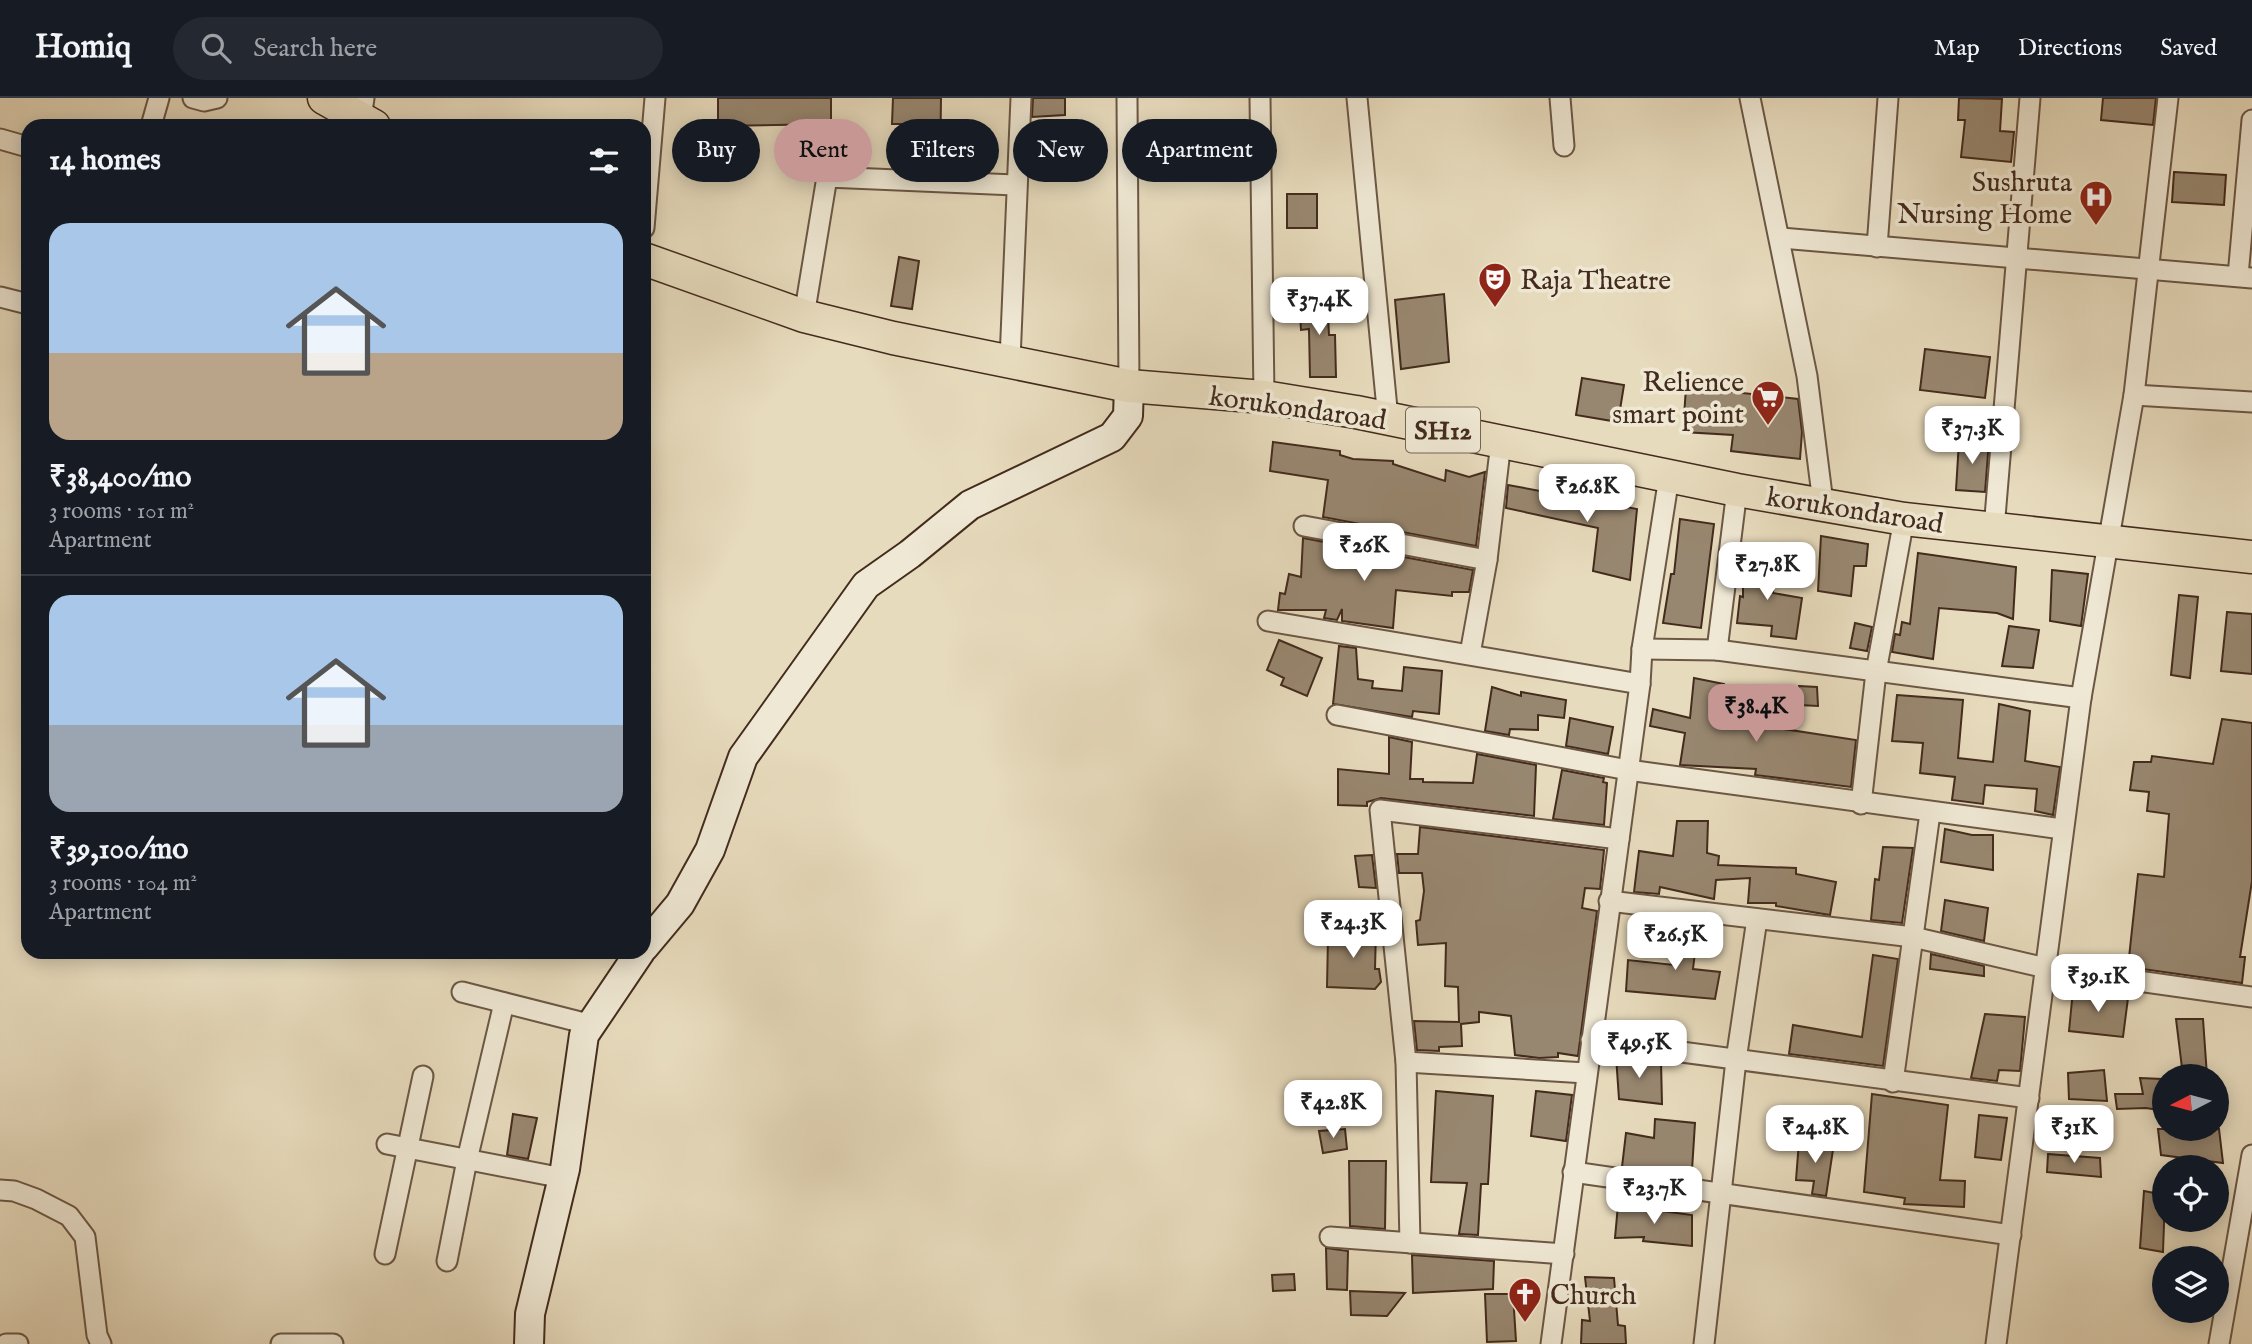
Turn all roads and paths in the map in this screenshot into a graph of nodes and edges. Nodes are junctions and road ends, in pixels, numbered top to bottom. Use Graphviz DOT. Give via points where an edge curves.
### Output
graph roads {
  1 [pos="159,98"];
  2 [pos="193,98"];
  3 [pos="217,98"];
  4 [pos="324,98"];
  5 [pos="655,98"];
  6 [pos="1021,98"];
  7 [pos="1127,98"];
  8 [pos="1260,98"];
  9 [pos="1357,98"];
  10 [pos="1560,98"];
  11 [pos="1750,98"];
  12 [pos="1888,98"];
  13 [pos="2030,98"];
  14 [pos="2168,98"];
  15 [pos="367,114"];
  16 [pos="152,119"];
  17 [pos="2252,120"];
  18 [pos="0,139"];
  19 [pos="21,145"];
  20 [pos="651,145"];
  21 [pos="1564,146"];
  22 [pos="1015,185"];
  23 [pos="1781,239"];
  24 [pos="1877,247"];
  25 [pos="2017,259"];
  26 [pos="651,261"];
  27 [pos="2148,268"];
  28 [pos="2245,277"];
  29 [pos="0,297"];
  30 [pos="21,302"];
  31 [pos="804,316"];
  32 [pos="1010,360"];
  33 [pos="1129,386"];
  34 [pos="2134,394"];
  35 [pos="1264,397"];
  36 [pos="2252,402"];
  37 [pos="1388,419"];
  38 [pos="1501,442"];
  39 [pos="1669,477"];
  40 [pos="1737,491"];
  41 [pos="1823,503"];
  42 [pos="1904,519"];
  43 [pos="1304,526"];
  44 [pos="1994,529"];
  45 [pos="2109,544"];
  46 [pos="2252,557"];
  47 [pos="1487,560"];
  48 [pos="1268,621"];
  49 [pos="1642,649"];
  50 [pos="1717,650"];
  51 [pos="1470,654"];
  52 [pos="1877,672"];
  53 [pos="1640,684"];
  54 [pos="2081,698"];
  55 [pos="1337,715"];
  56 [pos="1628,771"];
  57 [pos="1861,804"];
  58 [pos="1930,813"];
  59 [pos="2062,829"];
  60 [pos="1619,839"];
  61 [pos="1609,901"];
  62 [pos="1757,919"];
  63 [pos="1913,937"];
  64 [pos="651,939"];
  65 [pos="635,959"];
  66 [pos="2046,968"];
  67 [pos="462,992"];
  68 [pos="2252,997"];
  69 [pos="504,1003"];
  70 [pos="589,1024"];
  71 [pos="1591,1040"];
  72 [pos="1736,1060"];
  73 [pos="1406,1062"];
  74 [pos="1586,1073"];
  75 [pos="423,1076"];
  76 [pos="1893,1082"];
  77 [pos="2029,1098"];
  78 [pos="387,1144"];
  79 [pos="408,1148"];
  80 [pos="2252,1155"];
  81 [pos="467,1159"];
  82 [pos="1573,1172"];
  83 [pos="563,1178"];
  84 [pos="0,1190"];
  85 [pos="1721,1192"];
  86 [pos="2011,1235"];
  87 [pos="1330,1237"];
  88 [pos="1410,1242"];
  89 [pos="385,1254"];
  90 [pos="1564,1254"];
  91 [pos="447,1261"];
  92 [pos="6,1344"];
  93 [pos="18,1344"];
  94 [pos="101,1344"];
  95 [pos="281,1344"];
  96 [pos="333,1344"];
  97 [pos="528,1344"];
  98 [pos="1551,1344"];
  99 [pos="1704,1344"];
  100 [pos="1996,1344"];
  101 [pos="2219,1344"];
  1 -- 16 [label="street"];
  2 -- 3 [label="street"];
  4 -- 15 [label="main road"];
  5 -- 20 [label="street"];
  6 -- 22 [label="street"];
  7 -- 33 [label="street"];
  8 -- 35 [label="street"];
  9 -- 37 [label="street"];
  10 -- 21 [label="street"];
  11 -- 23 [label="street"];
  12 -- 24 [label="street"];
  13 -- 25 [label="street"];
  14 -- 27 [label="street"];
  17 -- 28 [label="street"];
  18 -- 19 [label="street"];
  22 -- 31 [label="street" via="827,177"];
  22 -- 32 [label="street"];
  23 -- 24 [label="street"];
  23 -- 41 [label="street" via="1807,376"];
  24 -- 25 [label="street"];
  25 -- 27 [label="street"];
  25 -- 44 [label="street"];
  26 -- 31 [label="main road, korukondaroad / SH12"];
  27 -- 28 [label="street"];
  27 -- 34 [label="street"];
  29 -- 30 [label="street"];
  31 -- 32 [label="main road, korukondaroad / SH12"];
  32 -- 33 [label="main road, korukondaroad / SH12"];
  33 -- 35 [label="main road, korukondaroad / SH12"];
  33 -- 64 [label="main road" via="1128,416 1112,437 970,505 866,585 743,757 710,850 680,904"];
  34 -- 36 [label="street"];
  34 -- 45 [label="street"];
  35 -- 37 [label="main road, korukondaroad / SH12"];
  37 -- 38 [label="main road, korukondaroad / SH12"];
  38 -- 39 [label="main road, korukondaroad / SH12"];
  38 -- 47 [label="street"];
  39 -- 40 [label="main road, korukondaroad / SH12"];
  39 -- 49 [label="street"];
  40 -- 41 [label="main road, korukondaroad / SH12"];
  40 -- 50 [label="street"];
  41 -- 42 [label="main road, korukondaroad / SH12"];
  42 -- 44 [label="main road, korukondaroad / SH12"];
  42 -- 52 [label="street"];
  43 -- 47 [label="street"];
  44 -- 45 [label="main road, korukondaroad / SH12"];
  45 -- 46 [label="main road, korukondaroad / SH12"];
  45 -- 54 [label="street"];
  47 -- 51 [label="street"];
  48 -- 51 [label="street"];
  49 -- 50 [label="street"];
  49 -- 53 [label="street"];
  50 -- 52 [label="street"];
  51 -- 53 [label="street"];
  52 -- 54 [label="street"];
  52 -- 57 [label="street"];
  53 -- 56 [label="street"];
  54 -- 59 [label="street"];
  55 -- 56 [label="street"];
  56 -- 57 [label="street"];
  56 -- 60 [label="street"];
  57 -- 58 [label="street"];
  58 -- 59 [label="street"];
  58 -- 63 [label="street"];
  59 -- 66 [label="street"];
  60 -- 61 [label="street"];
  60 -- 73 [label="street" via="1380,810"];
  61 -- 62 [label="street"];
  61 -- 71 [label="street"];
  62 -- 63 [label="street"];
  62 -- 72 [label="street"];
  63 -- 66 [label="street"];
  63 -- 76 [label="street"];
  65 -- 70 [label="main road"];
  66 -- 68 [label="street"];
  66 -- 77 [label="street"];
  67 -- 69 [label="street"];
  69 -- 70 [label="street"];
  69 -- 81 [label="street"];
  70 -- 83 [label="main road"];
  71 -- 72 [label="street"];
  71 -- 74 [label="street"];
  72 -- 76 [label="street"];
  72 -- 85 [label="street"];
  73 -- 74 [label="street"];
  73 -- 88 [label="street"];
  74 -- 82 [label="street"];
  75 -- 79 [label="street"];
  76 -- 77 [label="street"];
  77 -- 86 [label="street"];
  78 -- 79 [label="street"];
  79 -- 81 [label="street"];
  79 -- 89 [label="street"];
  80 -- 101 [label="street"];
  81 -- 83 [label="street"];
  81 -- 91 [label="street"];
  82 -- 85 [label="street"];
  82 -- 90 [label="street"];
  83 -- 97 [label="main road" via="530,1314"];
  84 -- 94 [label="street" via="37,1199 69,1216 85,1237"];
  85 -- 86 [label="street"];
  85 -- 99 [label="street"];
  86 -- 100 [label="street"];
  87 -- 88 [label="street"];
  88 -- 90 [label="street"];
  90 -- 98 [label="street"];
  92 -- 93 [label="street"];
  95 -- 96 [label="street"];
}
